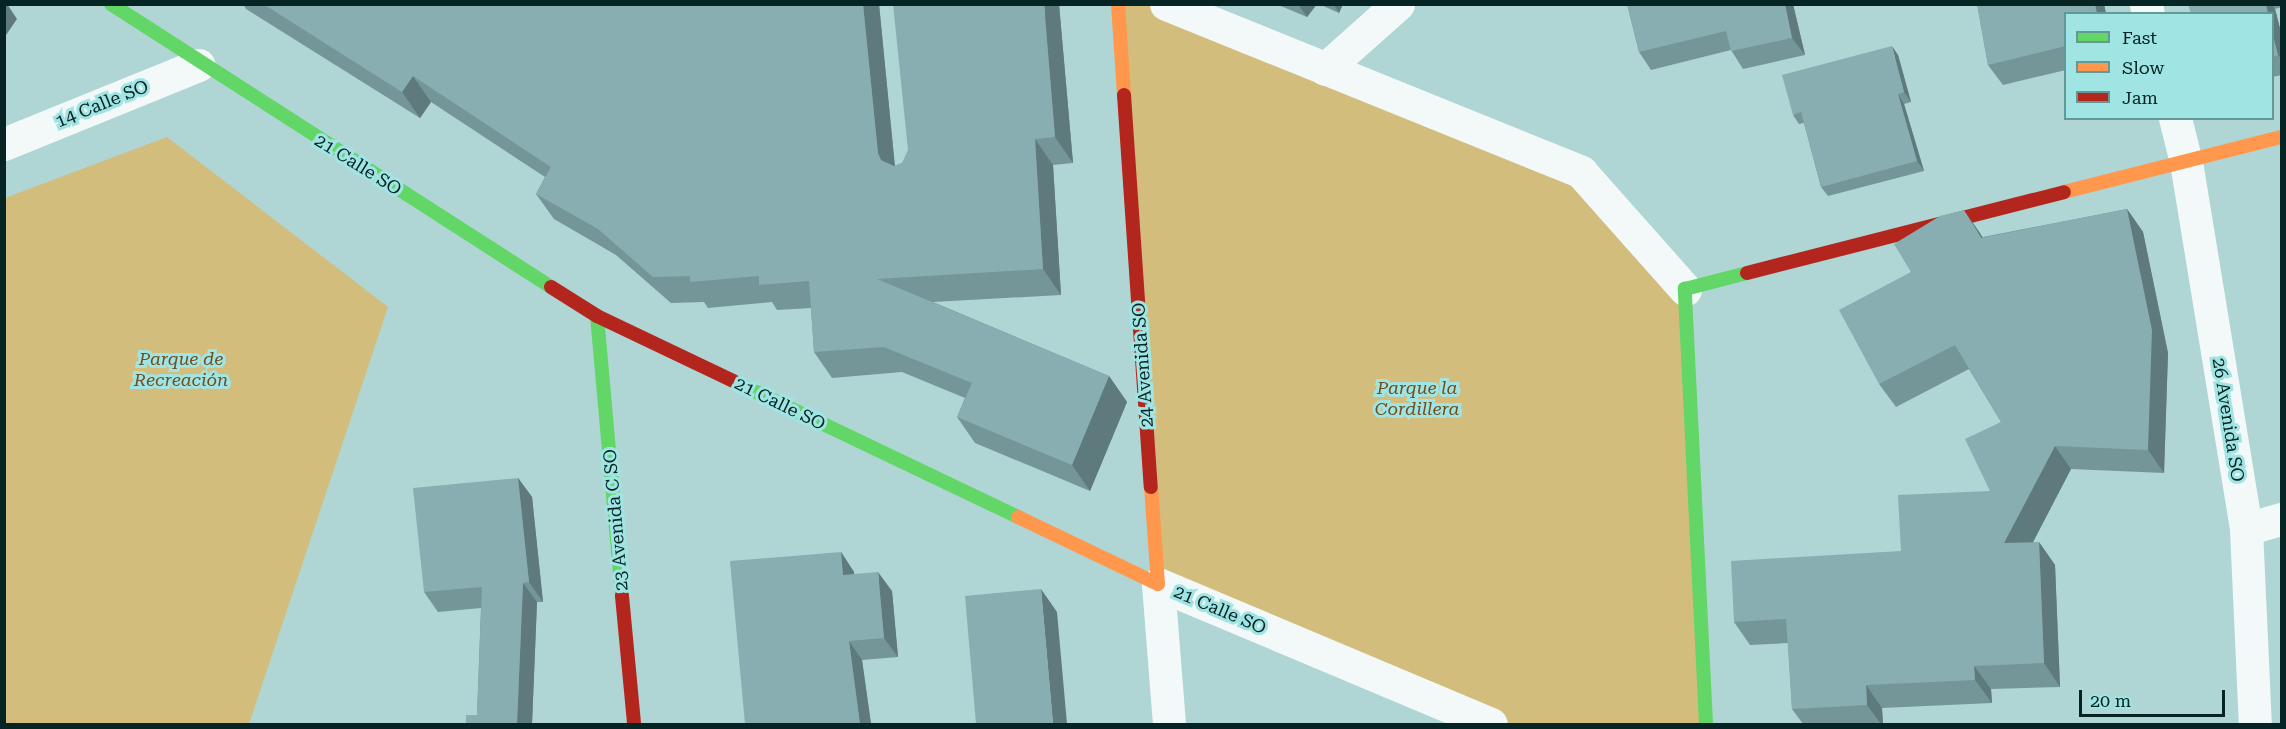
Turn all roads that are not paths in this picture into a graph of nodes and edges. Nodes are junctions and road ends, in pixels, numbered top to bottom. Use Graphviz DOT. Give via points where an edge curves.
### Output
graph roads {
  1 [pos="111,4"];
  2 [pos="1118,4"];
  3 [pos="1166,4"];
  4 [pos="1398,4"];
  5 [pos="199,65"];
  6 [pos="1325,69"];
  7 [pos="2176,120"];
  8 [pos="2282,137"];
  9 [pos="4,144"];
  10 [pos="2187,162"];
  11 [pos="1685,289"];
  12 [pos="597,316"];
  13 [pos="2282,519"];
  14 [pos="2246,529"];
  15 [pos="1158,584"];
  16 [pos="634,724"];
  17 [pos="1169,724"];
  18 [pos="1491,724"];
  19 [pos="1706,724"];
  20 [pos="2255,724"];
  1 -- 5 [label="street, 21 Calle SO"];
  2 -- 15 [label="street, 24 Avenida SO"];
  3 -- 6 [label="street"];
  4 -- 6 [label="street"];
  5 -- 9 [label="street, 14 Calle SO"];
  5 -- 12 [label="street, 21 Calle SO"];
  6 -- 11 [label="street" via="1581,172"];
  7 -- 10 [label="street, 26 Avenida SO"];
  8 -- 10 [label="street"];
  10 -- 11 [label="street"];
  10 -- 14 [label="street, 26 Avenida SO"];
  11 -- 19 [label="street"];
  12 -- 15 [label="street, 21 Calle SO"];
  12 -- 16 [label="street, 23 Avenida C SO"];
  13 -- 14 [label="street"];
  14 -- 20 [label="street, 26 Avenida SO"];
  15 -- 17 [label="street, 24 Avenida SO"];
  15 -- 18 [label="street, 21 Calle SO"];
}
